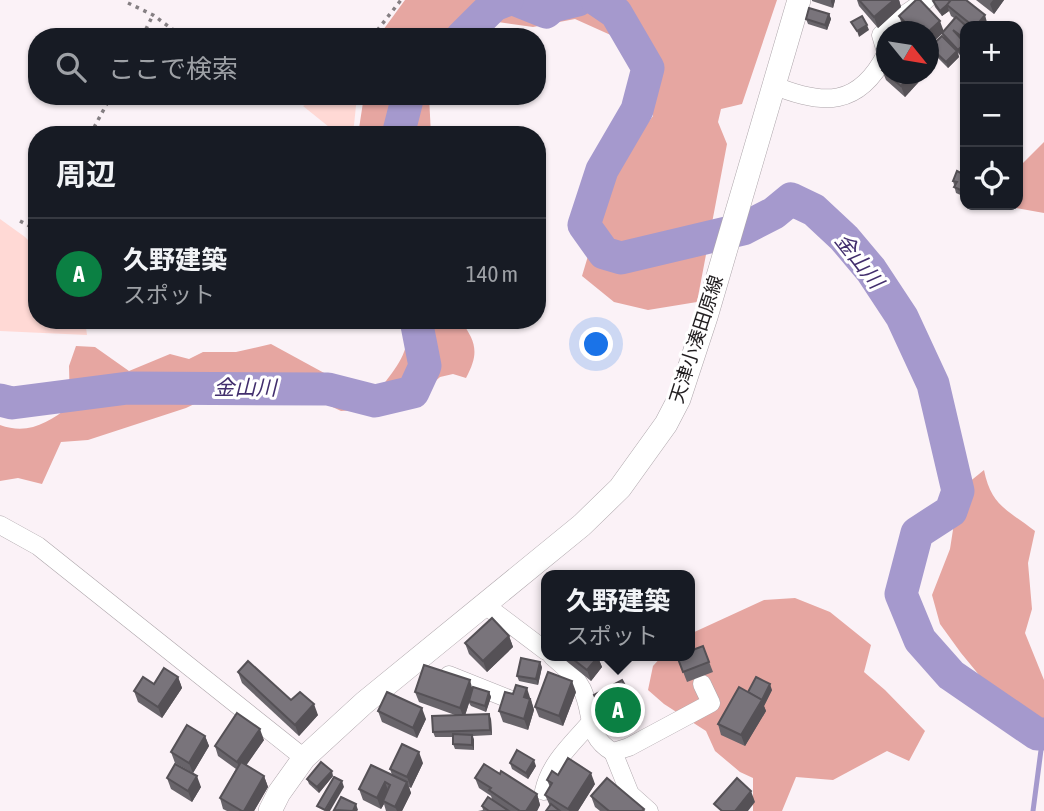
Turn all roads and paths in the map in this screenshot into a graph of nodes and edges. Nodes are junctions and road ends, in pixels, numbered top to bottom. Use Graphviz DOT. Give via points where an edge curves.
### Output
graph roads {
  1 [pos="401,0"];
  2 [pos="799,0"];
  3 [pos="926,0"];
  4 [pos="128,3"];
  5 [pos="153,15"];
  6 [pos="897,21"];
  7 [pos="146,28"];
  8 [pos="171,28"];
  9 [pos="379,28"];
  10 [pos="876,71"];
  11 [pos="774,85"];
  12 [pos="106,105"];
  13 [pos="95,126"];
  14 [pos="20,222"];
  15 [pos="28,226"];
  16 [pos="0,525"];
  17 [pos="485,605"];
  18 [pos="541,647"];
  19 [pos="417,661"];
  20 [pos="558,661"];
  21 [pos="702,684"];
  22 [pos="509,699"];
  23 [pos="591,722"];
  24 [pos="613,752"];
  25 [pos="304,758"];
  26 [pos="544,791"];
  27 [pos="270,811"];
  28 [pos="649,811"];
  1 -- 9 [label="path"];
  2 -- 11 [label="main road, 天津小湊田原線"];
  3 -- 6 [label="street"];
  4 -- 5 [label="path"];
  5 -- 7 [label="path"];
  5 -- 8 [label="path"];
  10 -- 11 [label="street" via="853,93 824,101"];
  11 -- 17 [label="main road, 天津小湊田原線" via="679,399 666,424 620,488"];
  12 -- 13 [label="path"];
  14 -- 15 [label="path"];
  16 -- 25 [label="street" via="38,546"];
  17 -- 18 [label="street"];
  17 -- 19 [label="main road, 天津小湊田原線"];
  19 -- 22 [label="street"];
  19 -- 25 [label="main road, 天津小湊田原線"];
  20 -- 23 [label="street" via="576,677"];
  21 -- 24 [label="street" via="713,707"];
  23 -- 24 [label="street" via="598,741"];
  23 -- 26 [label="street" via="557,760"];
  24 -- 28 [label="street" via="630,794"];
  25 -- 27 [label="main road, 天津小湊田原線"];
}
